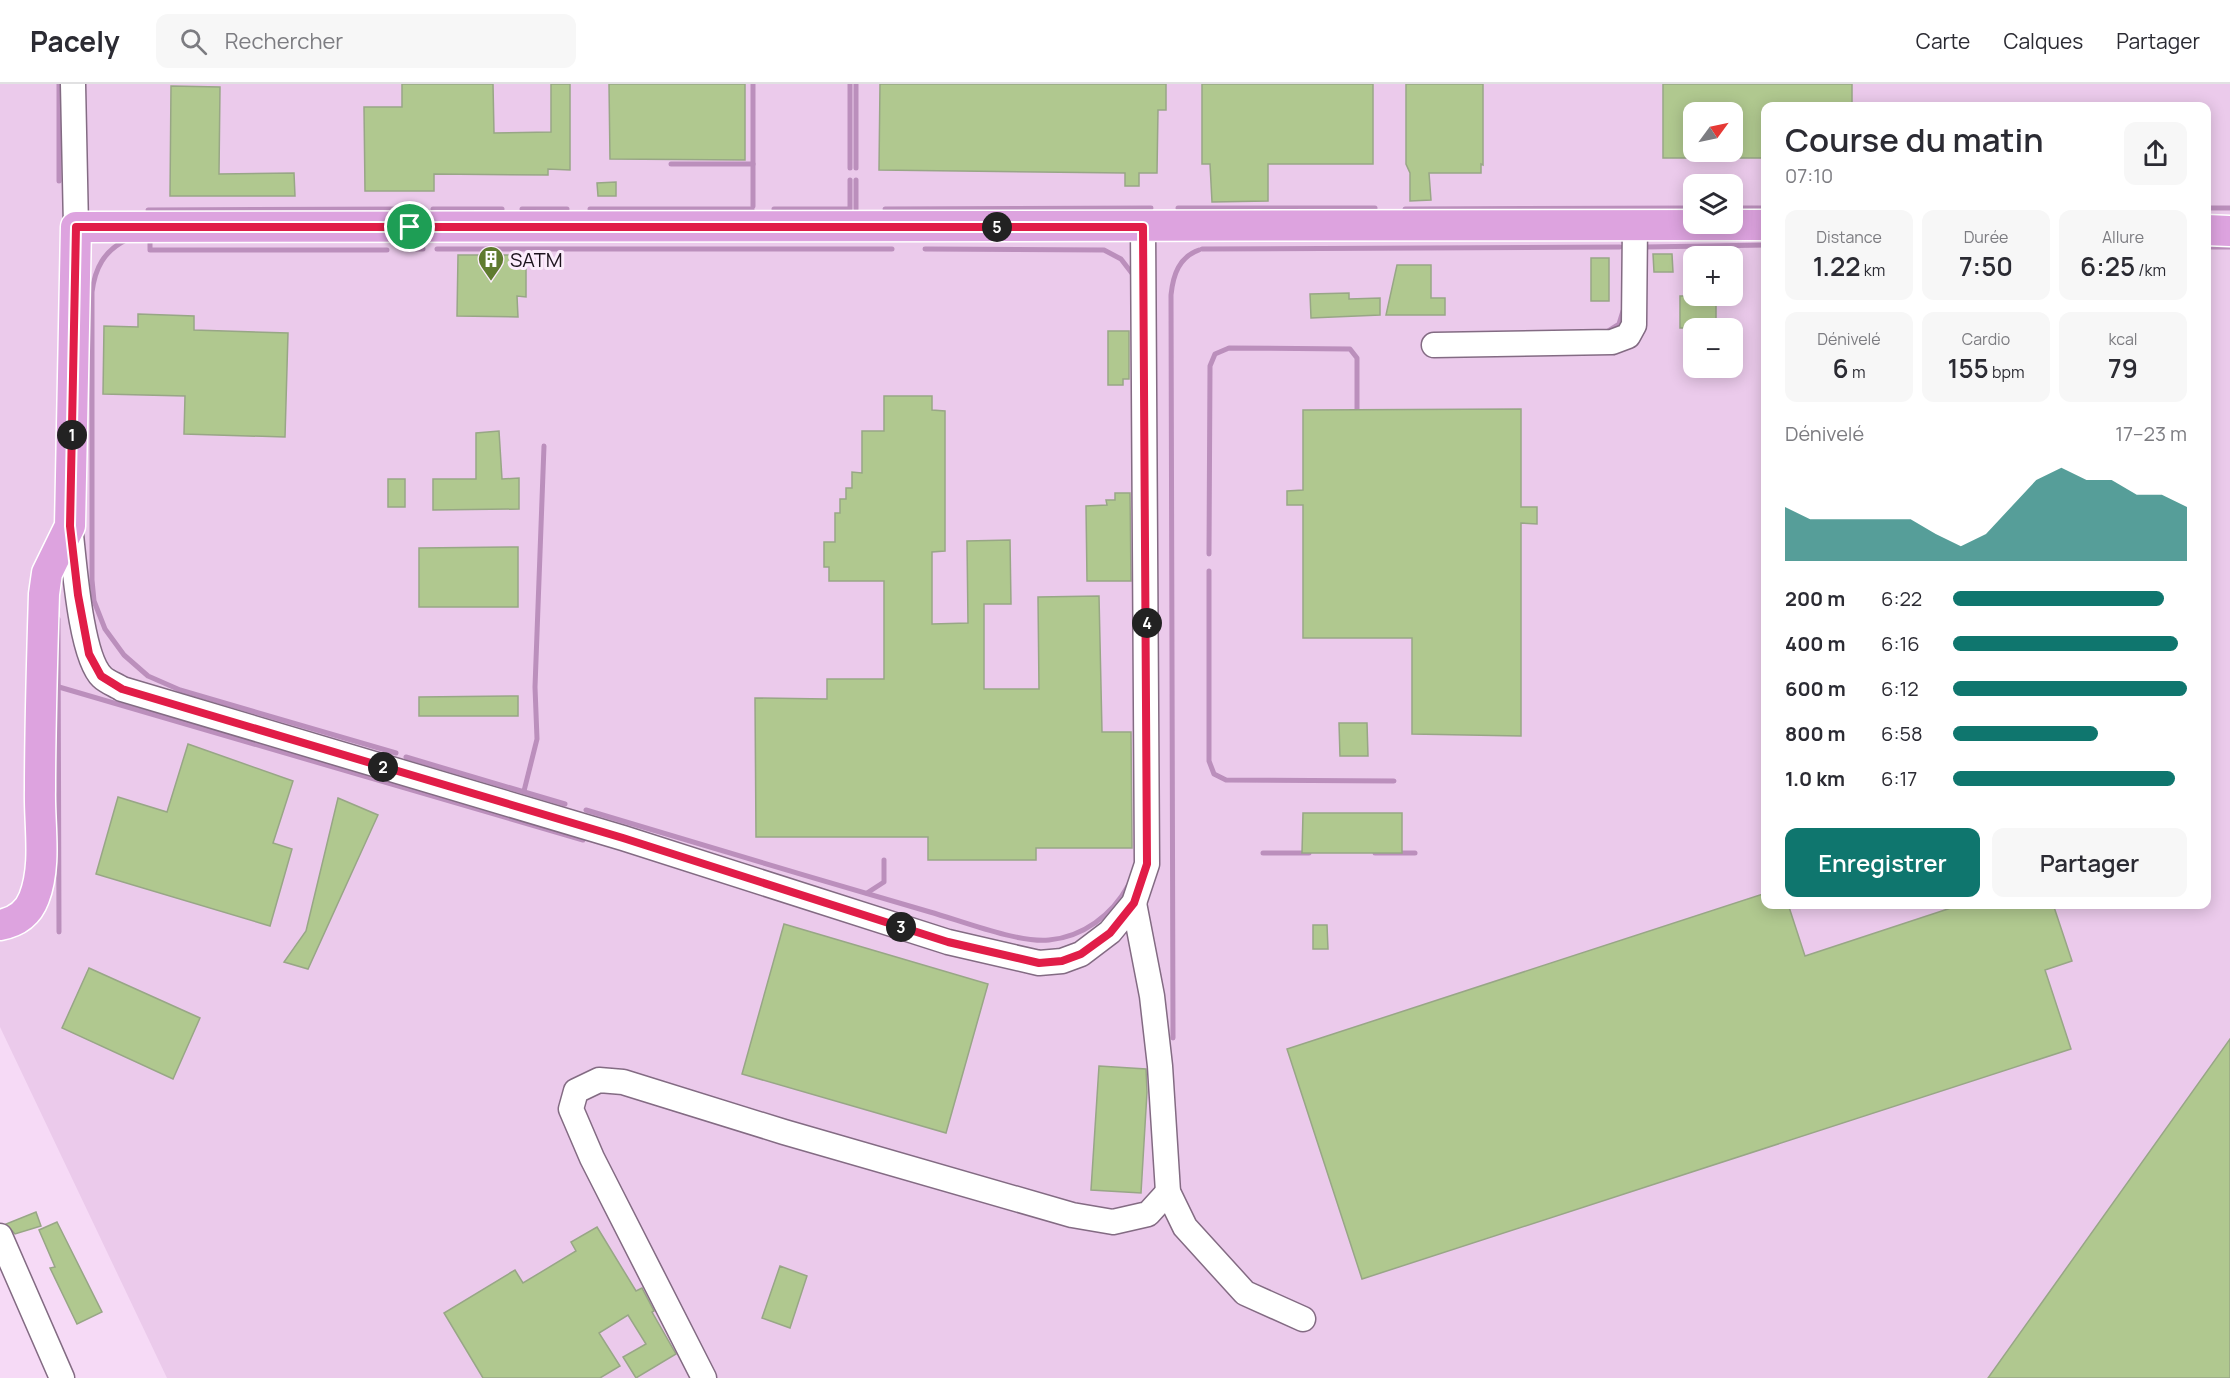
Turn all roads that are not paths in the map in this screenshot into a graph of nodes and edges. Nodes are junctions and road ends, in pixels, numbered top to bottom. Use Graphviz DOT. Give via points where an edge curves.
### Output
graph roads {
  1 [pos="73,84"];
  2 [pos="1635,224"];
  3 [pos="1761,225"];
  4 [pos="76,227"];
  5 [pos="1143,227"];
  6 [pos="2211,230"];
  7 [pos="2230,231"];
  8 [pos="1434,345"];
  9 [pos="70,526"];
  10 [pos="1134,903"];
  11 [pos="0,925"];
  12 [pos="1168,1192"];
  13 [pos="0,1236"];
  14 [pos="1304,1319"];
  15 [pos="62,1378"];
  16 [pos="704,1378"];
  1 -- 4 [label="street"];
  2 -- 3 [label="main road"];
  2 -- 5 [label="main road"];
  2 -- 8 [label="street" via="1634,326 1628,336 1612,342"];
  4 -- 5 [label="main road"];
  4 -- 9 [label="main road"];
  5 -- 10 [label="street" via="1147,864"];
  6 -- 7 [label="main road"];
  9 -- 10 [label="street" via="89,654 101,676 122,689 623,838 948,942 1039,963 1081,954 1110,933"];
  9 -- 11 [label="main road" via="47,573 44,594 38,881 26,912 13,923"];
  10 -- 12 [label="street" via="1152,996"];
  12 -- 14 [label="street" via="1185,1227 1245,1293"];
  12 -- 16 [label="street" via="1148,1214 1136,1217 1113,1222 1072,1215 623,1082 598,1080 576,1091 572,1109 592,1158"];
  13 -- 15 [label="street"];
}
